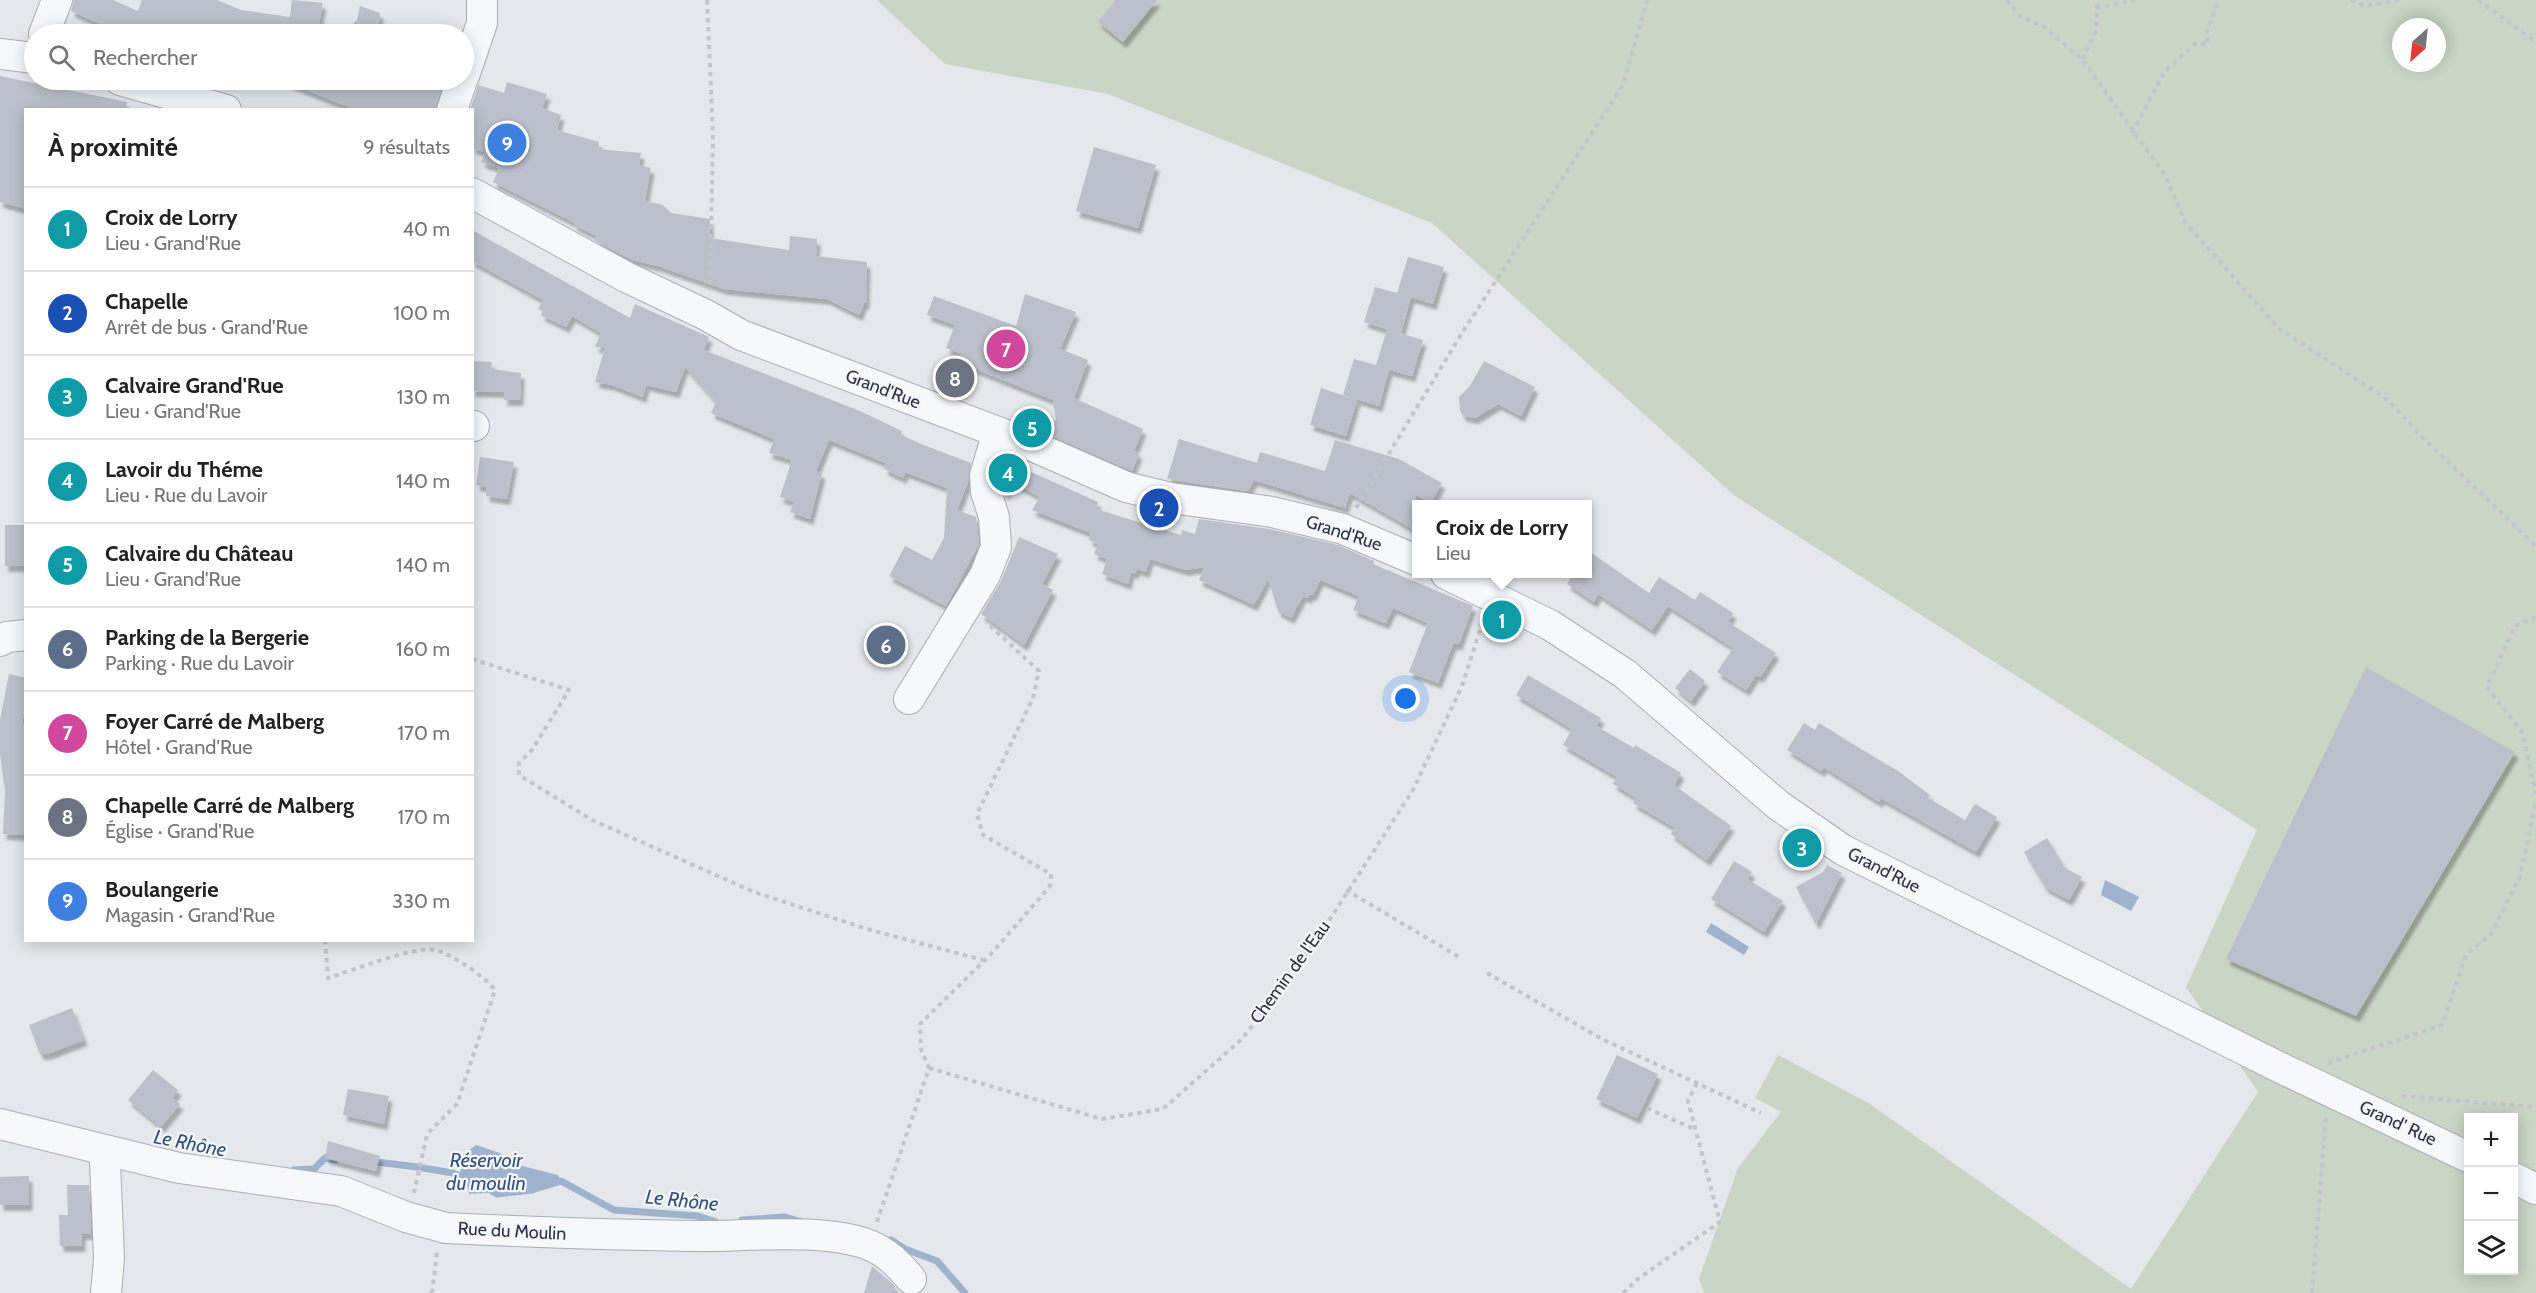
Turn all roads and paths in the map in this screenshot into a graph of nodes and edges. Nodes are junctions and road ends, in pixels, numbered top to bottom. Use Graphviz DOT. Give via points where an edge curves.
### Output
graph roads {
  1 [pos="57,0"];
  2 [pos="482,0"];
  3 [pos="707,0"];
  4 [pos="1647,0"];
  5 [pos="2007,0"];
  6 [pos="2097,0"];
  7 [pos="2134,0"];
  8 [pos="2219,0"];
  9 [pos="2351,0"];
  10 [pos="2402,0"];
  11 [pos="2478,0"];
  12 [pos="2096,8"];
  13 [pos="48,24"];
  14 [pos="2536,42"];
  15 [pos="474,46"];
  16 [pos="2082,59"];
  17 [pos="155,90"];
  18 [pos="459,90"];
  19 [pos="219,108"];
  20 [pos="453,108"];
  21 [pos="2132,133"];
  22 [pos="474,194"];
  23 [pos="706,315"];
  24 [pos="998,432"];
  25 [pos="1343,529"];
  26 [pos="2536,546"];
  27 [pos="1412,558"];
  28 [pos="1456,578"];
  29 [pos="1491,595"];
  30 [pos="964,610"];
  31 [pos="2536,617"];
  32 [pos="24,635"];
  33 [pos="0,641"];
  34 [pos="474,660"];
  35 [pos="909,699"];
  36 [pos="2536,794"];
  37 [pos="2536,801"];
  38 [pos="1346,890"];
  39 [pos="325,942"];
  40 [pos="1459,957"];
  41 [pos="984,961"];
  42 [pos="1487,973"];
  43 [pos="929,1068"];
  44 [pos="1696,1083"];
  45 [pos="2328,1090"];
  46 [pos="2397,1096"];
  47 [pos="2536,1107"];
  48 [pos="1647,1108"];
  49 [pos="1761,1113"];
  50 [pos="0,1124"];
  51 [pos="1695,1129"];
  52 [pos="108,1152"];
  53 [pos="2464,1155"];
  54 [pos="2518,1180"];
  55 [pos="2536,1189"];
  56 [pos="406,1218"];
  57 [pos="446,1228"];
  58 [pos="869,1245"];
  59 [pos="911,1279"];
  60 [pos="106,1293"];
  61 [pos="432,1293"];
  62 [pos="1623,1293"];
  63 [pos="2312,1293"];
  1 -- 13 [label="street"];
  2 -- 15 [label="street" via="482,23"];
  3 -- 23 [label="path" via="712,272"];
  4 -- 25 [label="path" via="1623,85 1462,333"];
  5 -- 16 [label="path" via="2020,16 2044,27"];
  6 -- 12 [label="path"];
  7 -- 12 [label="path"];
  8 -- 21 [label="path" via="2206,33 2208,44 2196,43 2165,71"];
  9 -- 10 [label="path" via="2365,6"];
  11 -- 14 [label="path"];
  12 -- 16 [label="path" via="2096,31"];
  16 -- 21 [label="path"];
  17 -- 19 [label="street"];
  18 -- 20 [label="street"];
  21 -- 26 [label="path" via="2164,175 2185,222 2277,328 2388,400"];
  22 -- 23 [label="street, Grand'Rue" via="626,277"];
  23 -- 24 [label="street, Grand'Rue" via="741,335"];
  24 -- 25 [label="street, Grand'Rue" via="1105,480 1148,493 1272,512"];
  24 -- 30 [label="street" via="984,475 996,547"];
  25 -- 27 [label="street, Grand'Rue"];
  28 -- 29 [label="street, Grand'Rue"];
  29 -- 38 [label="path, Chemin de l'Eau" via="1462,686 1413,790"];
  29 -- 45 [label="street, Grand'Rue" via="1550,626 1625,674 1778,805 1844,850"];
  30 -- 35 [label="street"];
  30 -- 41 [label="path" via="1006,638 1039,671 1033,698 977,814 983,835 1051,874 1050,886"];
  31 -- 36 [label="path" via="2515,626 2487,687 2522,732"];
  32 -- 33 [label="street"];
  34 -- 41 [label="path" via="569,690 519,764 519,775 592,820 754,892"];
  37 -- 45 [label="path" via="2520,877 2491,934 2466,955 2442,1025 2328,1063"];
  38 -- 40 [label="path"];
  38 -- 43 [label="path, Chemin de l'Eau" via="1316,941 1242,1039 1163,1109 1102,1119"];
  39 -- 56 [label="path" via="328,978 416,951 436,950 484,976 495,990 457,1104 427,1134"];
  41 -- 43 [label="path" via="920,1024 921,1048"];
  42 -- 44 [label="path" via="1602,1039"];
  43 -- 58 [label="path"];
  44 -- 49 [label="path"];
  44 -- 51 [label="path" via="1688,1101"];
  45 -- 53 [label="street, Grand' Rue"];
  45 -- 63 [label="path"];
  46 -- 47 [label="path"];
  48 -- 51 [label="path"];
  50 -- 52 [label="street, Rue du Moulin"];
  51 -- 62 [label="path" via="1720,1222"];
  52 -- 56 [label="street, Rue du Moulin" via="179,1168 341,1191"];
  52 -- 60 [label="street"];
  54 -- 55 [label="street"];
  56 -- 57 [label="street, Rue du Moulin"];
  57 -- 58 [label="street, Rue du Moulin" via="705,1236 760,1233"];
  57 -- 61 [label="path" via="438,1247"];
  58 -- 59 [label="street, Rue du Moulin" via="895,1260"];
}
